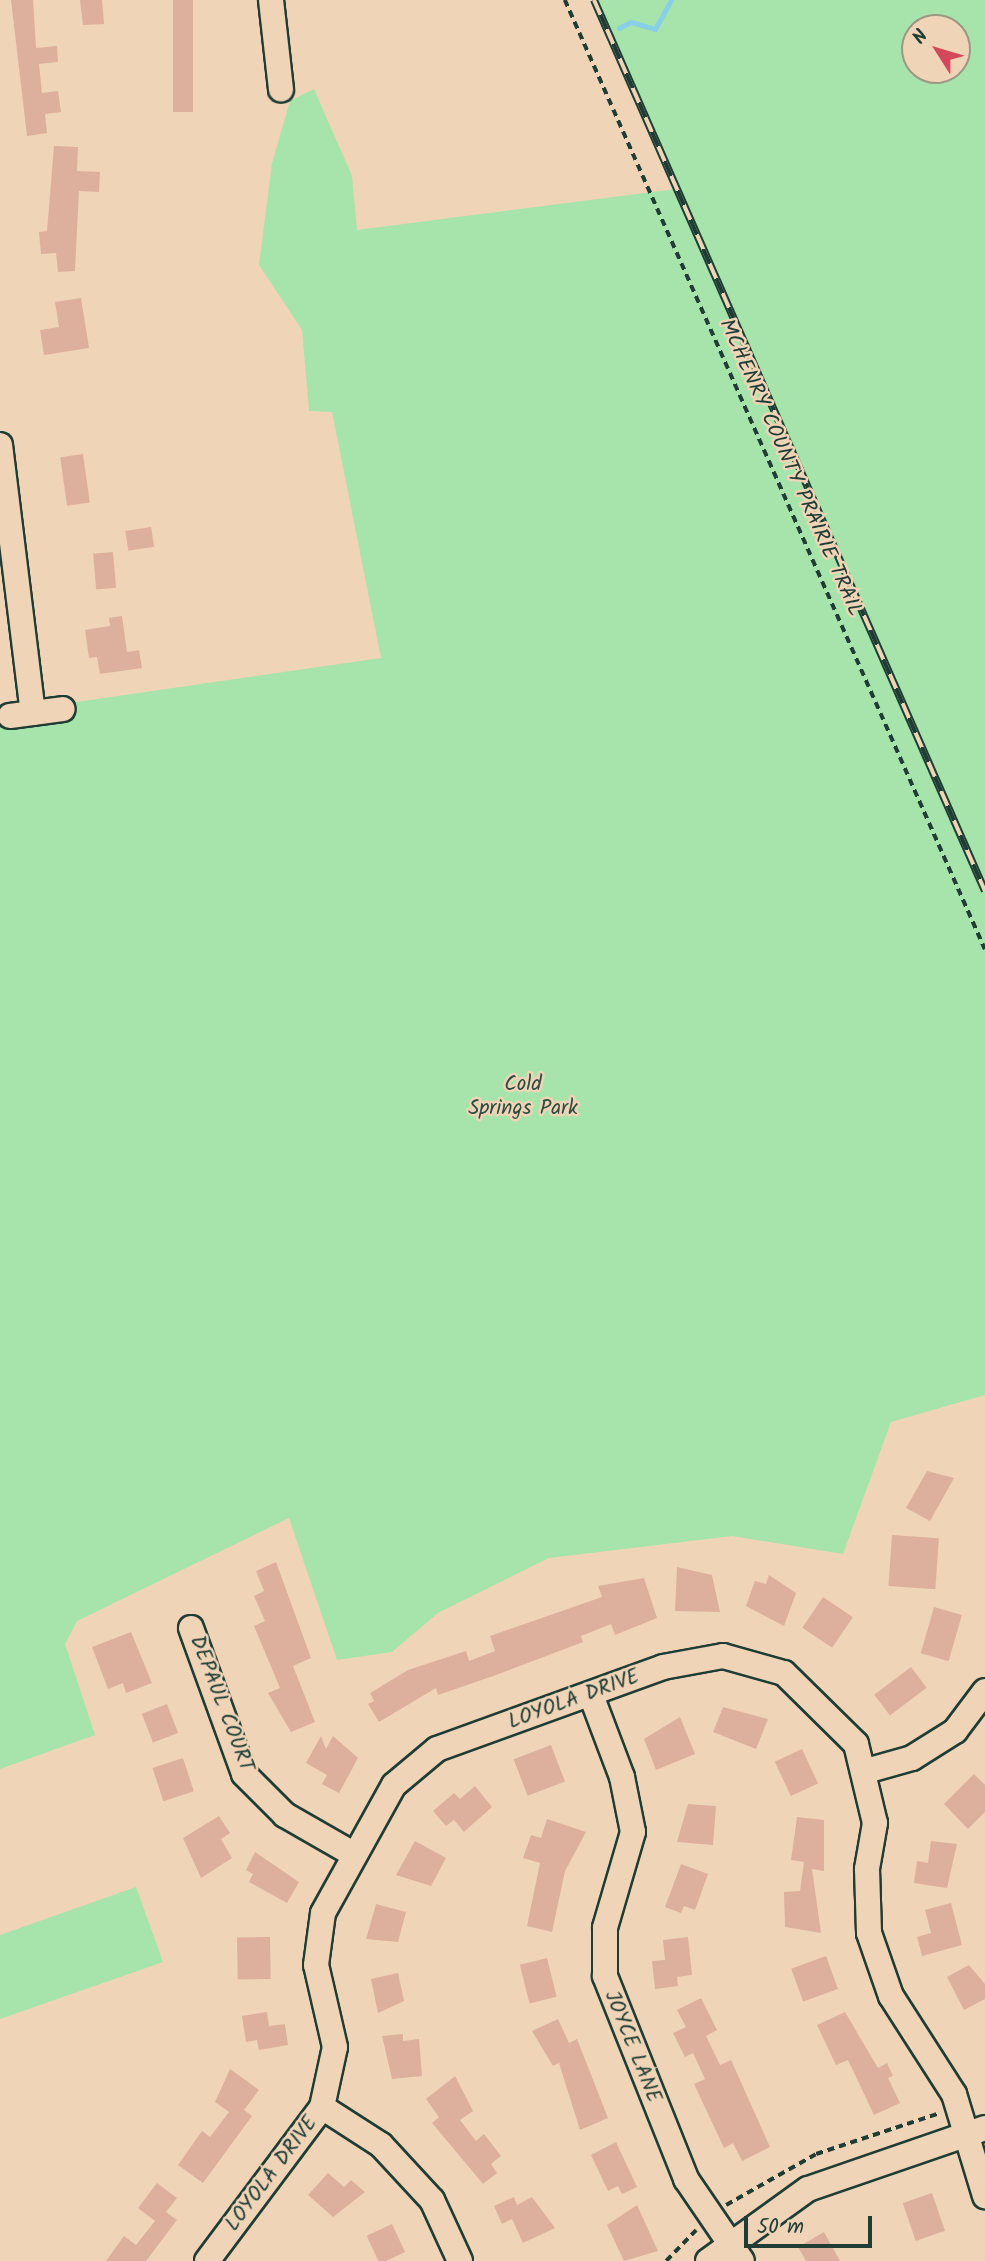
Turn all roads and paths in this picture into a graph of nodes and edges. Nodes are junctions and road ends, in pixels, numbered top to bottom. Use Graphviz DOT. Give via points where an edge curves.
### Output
graph roads {
  1 [pos="271,0"];
  2 [pos="565,0"];
  3 [pos="281,89"];
  4 [pos="0,445"];
  5 [pos="63,709"];
  6 [pos="985,949"];
  7 [pos="191,1628"];
  8 [pos="985,1691"];
  9 [pos="591,1695"];
  10 [pos="866,1771"];
  11 [pos="353,1853"];
  12 [pos="322,2107"];
  13 [pos="976,2131"];
  14 [pos="985,2196"];
  15 [pos="734,2252"];
  16 [pos="207,2261"];
  17 [pos="460,2261"];
  18 [pos="708,2261"];
  1 -- 3 [label="street"];
  2 -- 6 [label="path, MCHENRY COUNTY PRAIRIE TRAIL"];
  4 -- 5 [label="street" via="22,714"];
  7 -- 11 [label="street, DEPAUL COURT" via="244,1774 285,1815"];
  8 -- 10 [label="street" via="955,1731 912,1758"];
  9 -- 10 [label="street, LOYOLA DRIVE" via="663,1667 723,1656 784,1673 848,1735"];
  9 -- 11 [label="street, LOYOLA DRIVE" via="437,1749 394,1784"];
  9 -- 15 [label="street, JOYCE LANE" via="622,1777 633,1832 605,1928 605,1976 686,2179"];
  10 -- 13 [label="street, LOYOLA DRIVE" via="875,1823 867,1869 869,1933 891,1996"];
  11 -- 12 [label="street, LOYOLA DRIVE" via="323,1913 316,1965 335,2047"];
  12 -- 16 [label="street, LOYOLA DRIVE"];
  12 -- 17 [label="street" via="381,2145 432,2200"];
  13 -- 14 [label="street, LOYOLA DRIVE"];
  13 -- 15 [label="street" via="808,2189"];
  15 -- 18 [label="street"];
}
